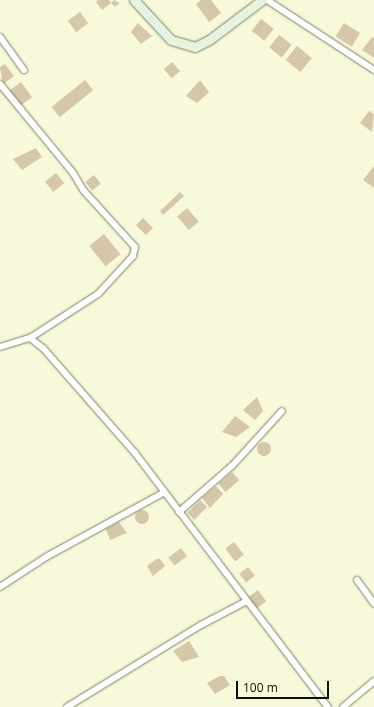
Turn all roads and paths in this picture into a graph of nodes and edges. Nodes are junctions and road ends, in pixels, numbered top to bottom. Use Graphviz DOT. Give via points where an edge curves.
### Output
graph roads {
  1 [pos="134,0"];
  2 [pos="262,0"];
  3 [pos="267,0"];
  4 [pos="0,37"];
  5 [pos="24,70"];
  6 [pos="374,70"];
  7 [pos="0,84"];
  8 [pos="30,338"];
  9 [pos="0,347"];
  10 [pos="282,411"];
  11 [pos="163,492"];
  12 [pos="179,512"];
  13 [pos="357,580"];
  14 [pos="0,587"];
  15 [pos="247,601"];
  16 [pos="374,602"];
  17 [pos="374,681"];
  18 [pos="67,707"];
  19 [pos="328,707"];
  20 [pos="343,707"];
  1 -- 2 [label="street" via="171,40 196,47"];
  3 -- 6 [label="street"];
  4 -- 5 [label="street"];
  7 -- 8 [label="street" via="73,173 84,191 135,247 133,256 98,294"];
  8 -- 9 [label="street"];
  8 -- 11 [label="street" via="46,352 130,448"];
  10 -- 12 [label="street" via="260,431 232,466"];
  11 -- 12 [label="street"];
  11 -- 14 [label="street" via="46,557"];
  12 -- 15 [label="street"];
  13 -- 16 [label="street"];
  15 -- 18 [label="street" via="201,625"];
  15 -- 19 [label="street"];
  17 -- 20 [label="street"];
}
